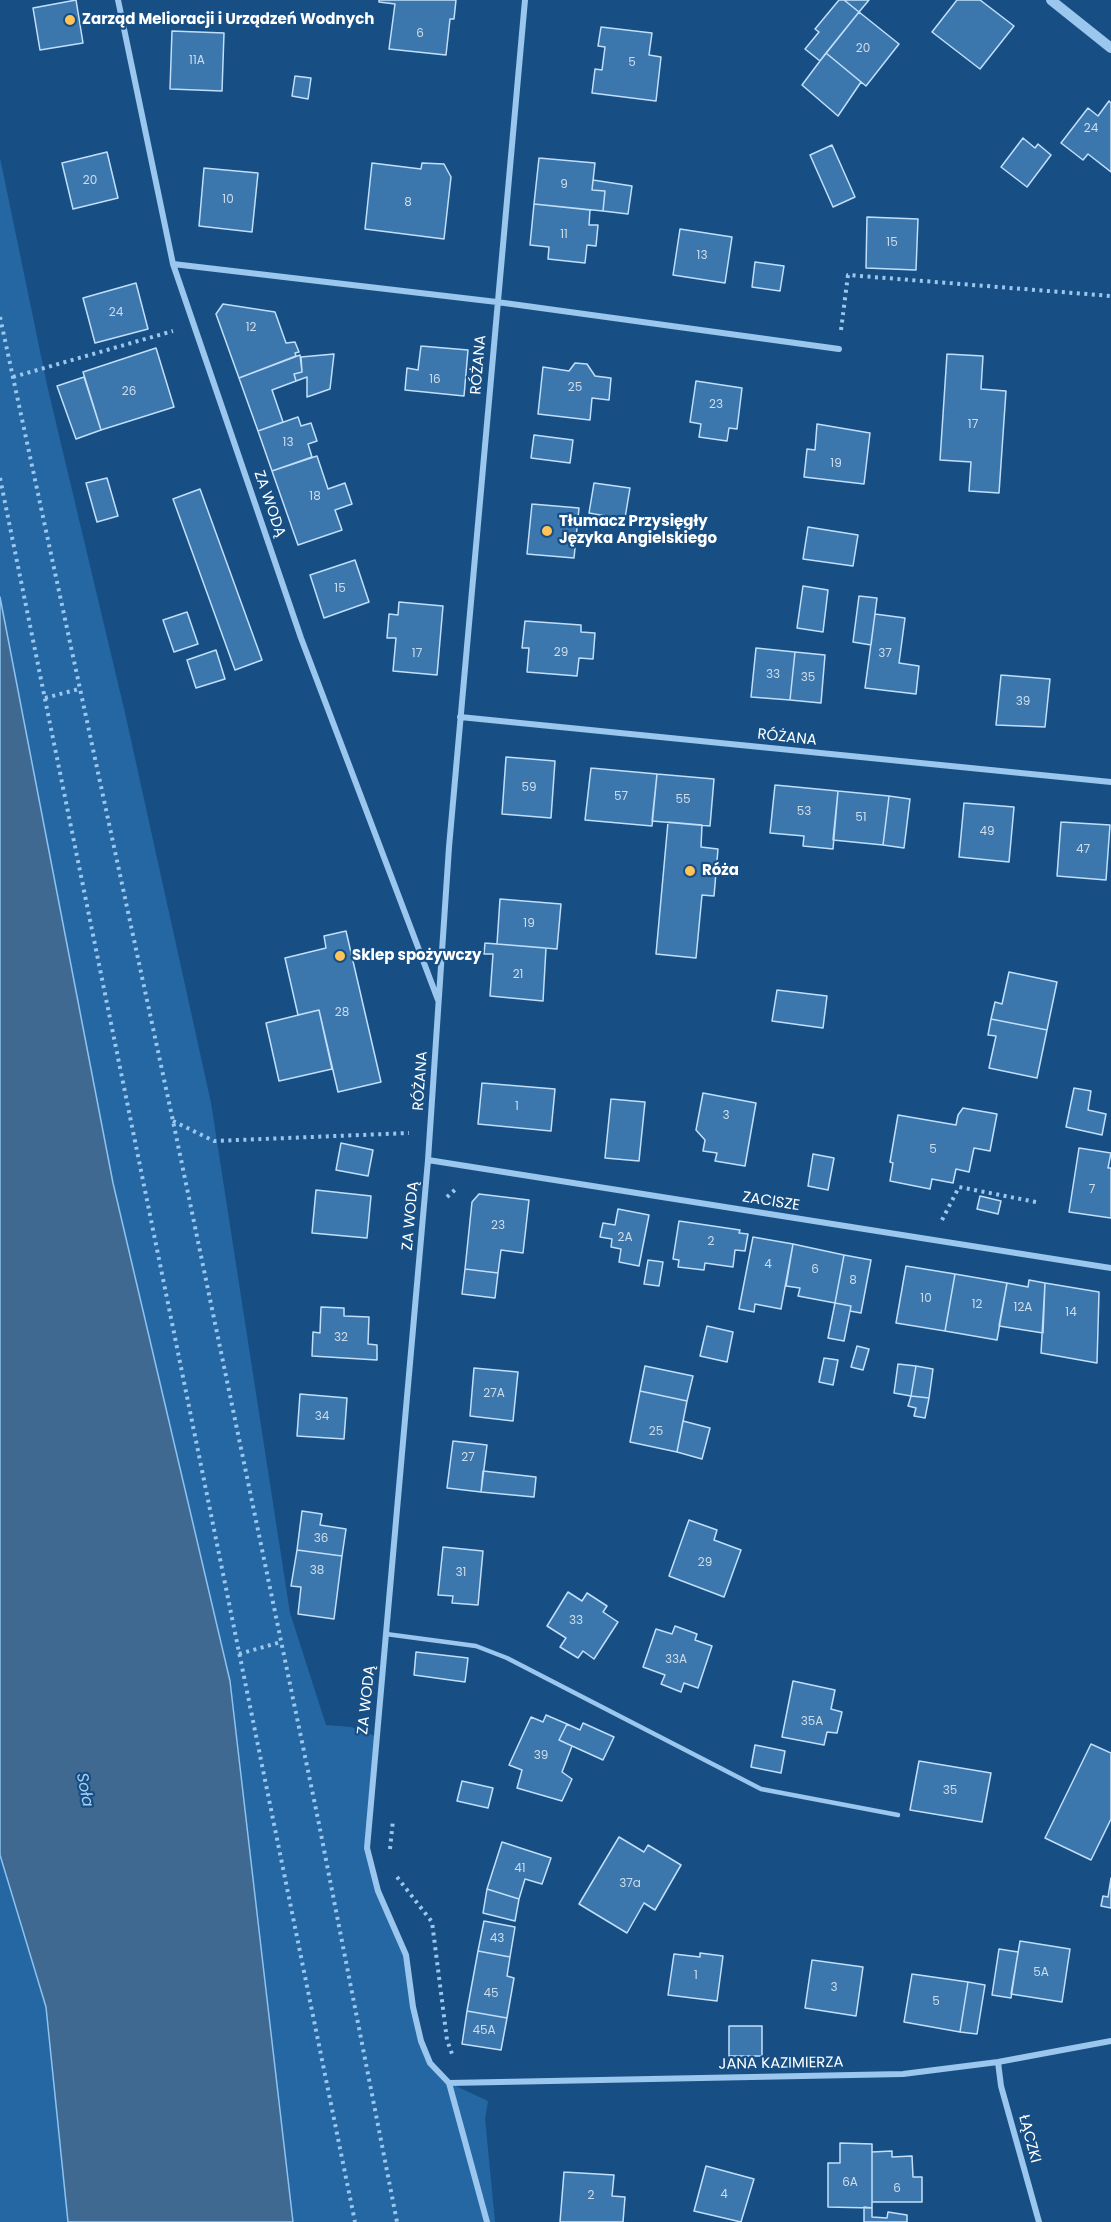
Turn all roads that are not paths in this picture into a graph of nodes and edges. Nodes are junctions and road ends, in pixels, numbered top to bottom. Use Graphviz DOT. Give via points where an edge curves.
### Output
graph roads {
  1 [pos="118,0"];
  2 [pos="525,0"];
  3 [pos="1051,0"];
  4 [pos="1111,48"];
  5 [pos="173,264"];
  6 [pos="497,302"];
  7 [pos="839,349"];
  8 [pos="460,717"];
  9 [pos="1111,782"];
  10 [pos="439,1004"];
  11 [pos="428,1160"];
  12 [pos="1111,1268"];
  13 [pos="386,1634"];
  14 [pos="898,1815"];
  15 [pos="1111,2041"];
  16 [pos="998,2062"];
  17 [pos="448,2084"];
  18 [pos="487,2222"];
  19 [pos="1039,2222"];
  1 -- 5 [label="street, ZA WODĄ"];
  2 -- 6 [label="street, RÓŻANA"];
  3 -- 4 [label="street"];
  5 -- 6 [label="street"];
  5 -- 10 [label="street, ZA WODĄ" via="301,638"];
  6 -- 7 [label="street"];
  6 -- 8 [label="street, RÓŻANA"];
  8 -- 9 [label="street, RÓŻANA"];
  8 -- 10 [label="street, RÓŻANA"];
  10 -- 11 [label="street, RÓŻANA"];
  11 -- 12 [label="street, ZACISZE"];
  11 -- 13 [label="street, ZA WODĄ"];
  13 -- 14 [label="lane" via="476,1646 507,1658 761,1789"];
  13 -- 17 [label="street, ZA WODĄ" via="367,1848 378,1891 406,1955 421,2041 430,2063"];
  15 -- 16 [label="street, JANA KAZIMIERZA"];
  16 -- 17 [label="street, JANA KAZIMIERZA" via="903,2074"];
  16 -- 19 [label="street, ŁĄCZKI" via="1001,2086"];
  17 -- 18 [label="street, ZA WODĄ"];
}
